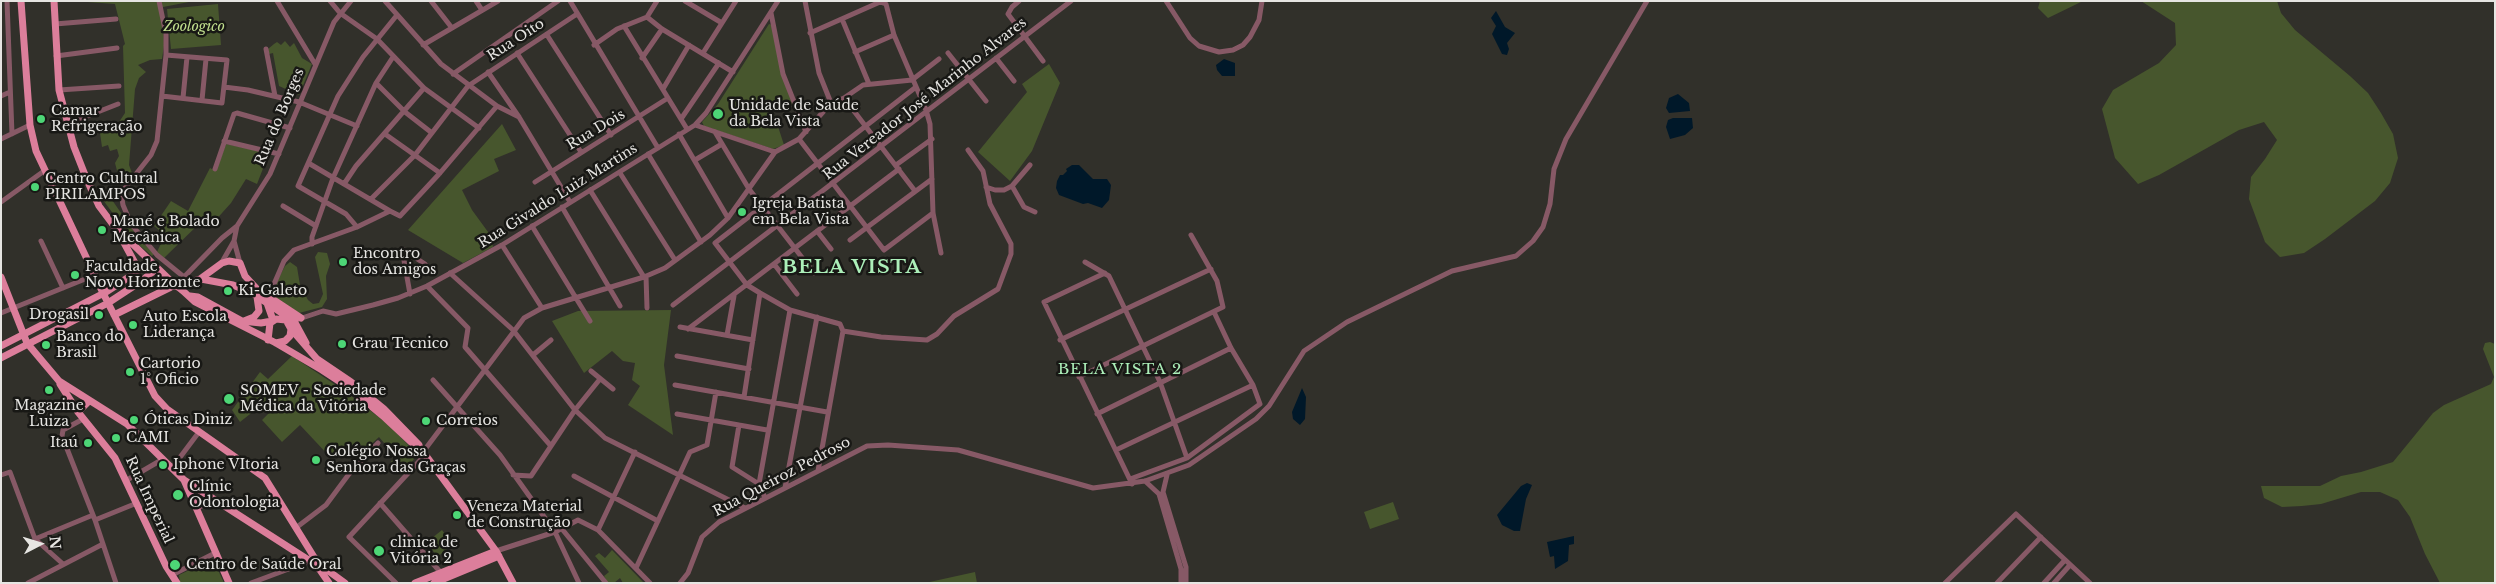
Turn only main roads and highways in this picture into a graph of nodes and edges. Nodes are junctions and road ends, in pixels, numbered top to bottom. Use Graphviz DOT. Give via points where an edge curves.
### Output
graph roads {
  1 [pos="21,1"];
  2 [pos="54,1"];
  3 [pos="114,226"];
  4 [pos="152,266"];
  5 [pos="213,271"];
  6 [pos="132,275"];
  7 [pos="245,276"];
  8 [pos="1,277"];
  9 [pos="200,279"];
  10 [pos="143,280"];
  11 [pos="170,282"];
  12 [pos="218,282"];
  13 [pos="233,285"];
  14 [pos="104,291"];
  15 [pos="255,295"];
  16 [pos="190,296"];
  17 [pos="110,302"];
  18 [pos="267,304"];
  19 [pos="116,314"];
  20 [pos="242,321"];
  21 [pos="273,321"];
  22 [pos="294,324"];
  23 [pos="23,334"];
  24 [pos="268,340"];
  25 [pos="27,343"];
  26 [pos="276,343"];
  27 [pos="1,346"];
  28 [pos="1,358"];
  29 [pos="59,381"];
  30 [pos="89,401"];
  31 [pos="78,412"];
  32 [pos="423,453"];
  33 [pos="184,480"];
  34 [pos="309,550"];
  35 [pos="497,553"];
  36 [pos="302,556"];
  37 [pos="312,559"];
  38 [pos="322,569"];
  39 [pos="443,575"];
  40 [pos="177,583"];
  41 [pos="229,583"];
  42 [pos="329,583"];
  43 [pos="345,583"];
  44 [pos="415,583"];
  45 [pos="434,583"];
  46 [pos="513,583"];
  1 -- 14 [label="main road" via="30,125 44,171"];
  2 -- 3 [label="main road" via="59,90 67,124 94,197"];
  3 -- 4 [label="main road"];
  3 -- 6 [label="main road" via="136,265"];
  4 -- 6 [label="main road"];
  4 -- 10 [label="main road"];
  4 -- 11 [label="main road"];
  5 -- 7 [label="main road, Rua do Borges" via="229,261 240,263"];
  5 -- 9 [label="main road"];
  5 -- 12 [label="main road"];
  6 -- 14 [label="main road"];
  7 -- 13 [label="main road"];
  7 -- 22 [label="main road, Rua do Borges" via="288,309"];
  8 -- 23 [label="main road"];
  9 -- 12 [label="main road"];
  9 -- 19 [label="main road" via="184,282"];
  10 -- 11 [label="main road" via="152,277"];
  10 -- 17 [label="main road"];
  11 -- 16 [label="main road, bridge"];
  12 -- 13 [label="main road"];
  13 -- 15 [label="main road"];
  14 -- 17 [label="main road"];
  14 -- 23 [label="main road"];
  15 -- 18 [label="main road"];
  15 -- 20 [label="main road" via="260,306 257,314"];
  16 -- 20 [label="main road"];
  16 -- 24 [label="main road" via="195,302"];
  17 -- 19 [label="main road"];
  17 -- 25 [label="main road"];
  18 -- 21 [label="main road"];
  18 -- 22 [label="main road"];
  19 -- 34 [label="main road" via="160,404 265,478"];
  20 -- 21 [label="main road"];
  21 -- 22 [label="main road" via="283,319"];
  21 -- 24 [label="main road" via="268,327"];
  22 -- 26 [label="main road" via="288,339"];
  22 -- 32 [label="main road" via="312,354 384,410"];
  23 -- 25 [label="main road"];
  23 -- 27 [label="main road"];
  24 -- 26 [label="main road"];
  25 -- 28 [label="main road"];
  25 -- 29 [label="main road"];
  26 -- 32 [label="main road" via="348,387"];
  29 -- 30 [label="main road"];
  29 -- 31 [label="main road, Rua Imperial"];
  30 -- 31 [label="main road"];
  30 -- 33 [label="main road" via="127,424"];
  31 -- 40 [label="main road, Rua Imperial" via="112,453"];
  32 -- 35 [label="main road"];
  33 -- 36 [label="main road"];
  33 -- 41 [label="main road"];
  34 -- 36 [label="main road"];
  34 -- 37 [label="main road"];
  35 -- 39 [label="main road"];
  35 -- 46 [label="main road"];
  36 -- 37 [label="main road"];
  37 -- 38 [label="main road"];
  38 -- 42 [label="main road"];
  38 -- 43 [label="main road"];
  39 -- 44 [label="main road"];
  39 -- 45 [label="main road"];
}
